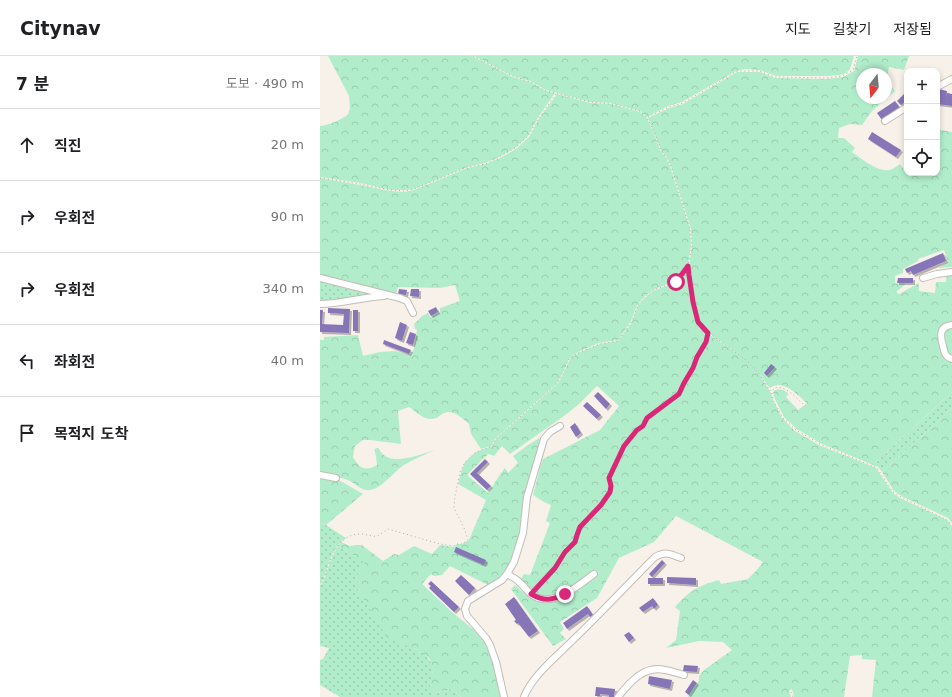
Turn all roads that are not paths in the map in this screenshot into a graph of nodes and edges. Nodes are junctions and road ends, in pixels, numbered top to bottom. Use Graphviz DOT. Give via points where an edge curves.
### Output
graph roads {
  1 [pos="952,79"];
  2 [pos="940,85"];
  3 [pos="904,109"];
  4 [pos="885,121"];
  5 [pos="952,272"];
  6 [pos="320,278"];
  7 [pos="923,278"];
  8 [pos="400,298"];
  9 [pos="320,304"];
  10 [pos="413,313"];
  11 [pos="952,325"];
  12 [pos="952,359"];
  13 [pos="560,426"];
  14 [pos="320,475"];
  15 [pos="336,478"];
  16 [pos="681,558"];
  17 [pos="508,574"];
  18 [pos="594,574"];
  19 [pos="684,675"];
  20 [pos="504,697"];
  21 [pos="524,697"];
  22 [pos="618,697"];
  1 -- 2 [label="street"];
  3 -- 4 [label="street"];
  5 -- 7 [label="street"];
  6 -- 8 [label="street"];
  8 -- 9 [label="street" via="378,296"];
  8 -- 10 [label="street" via="407,301"];
  11 -- 12 [label="street" via="944,328 941,336 945,353"];
  13 -- 17 [label="street" via="547,435 542,443 527,497 523,533"];
  14 -- 15 [label="street"];
  16 -- 21 [label="street" via="666,553 654,557 550,663 527,689"];
  17 -- 18 [label="street" via="531,594 546,600 565,594"];
  17 -- 20 [label="street" via="468,601 465,608 467,616 490,645"];
  19 -- 22 [label="street" via="665,670 650,670 633,680"];
}
